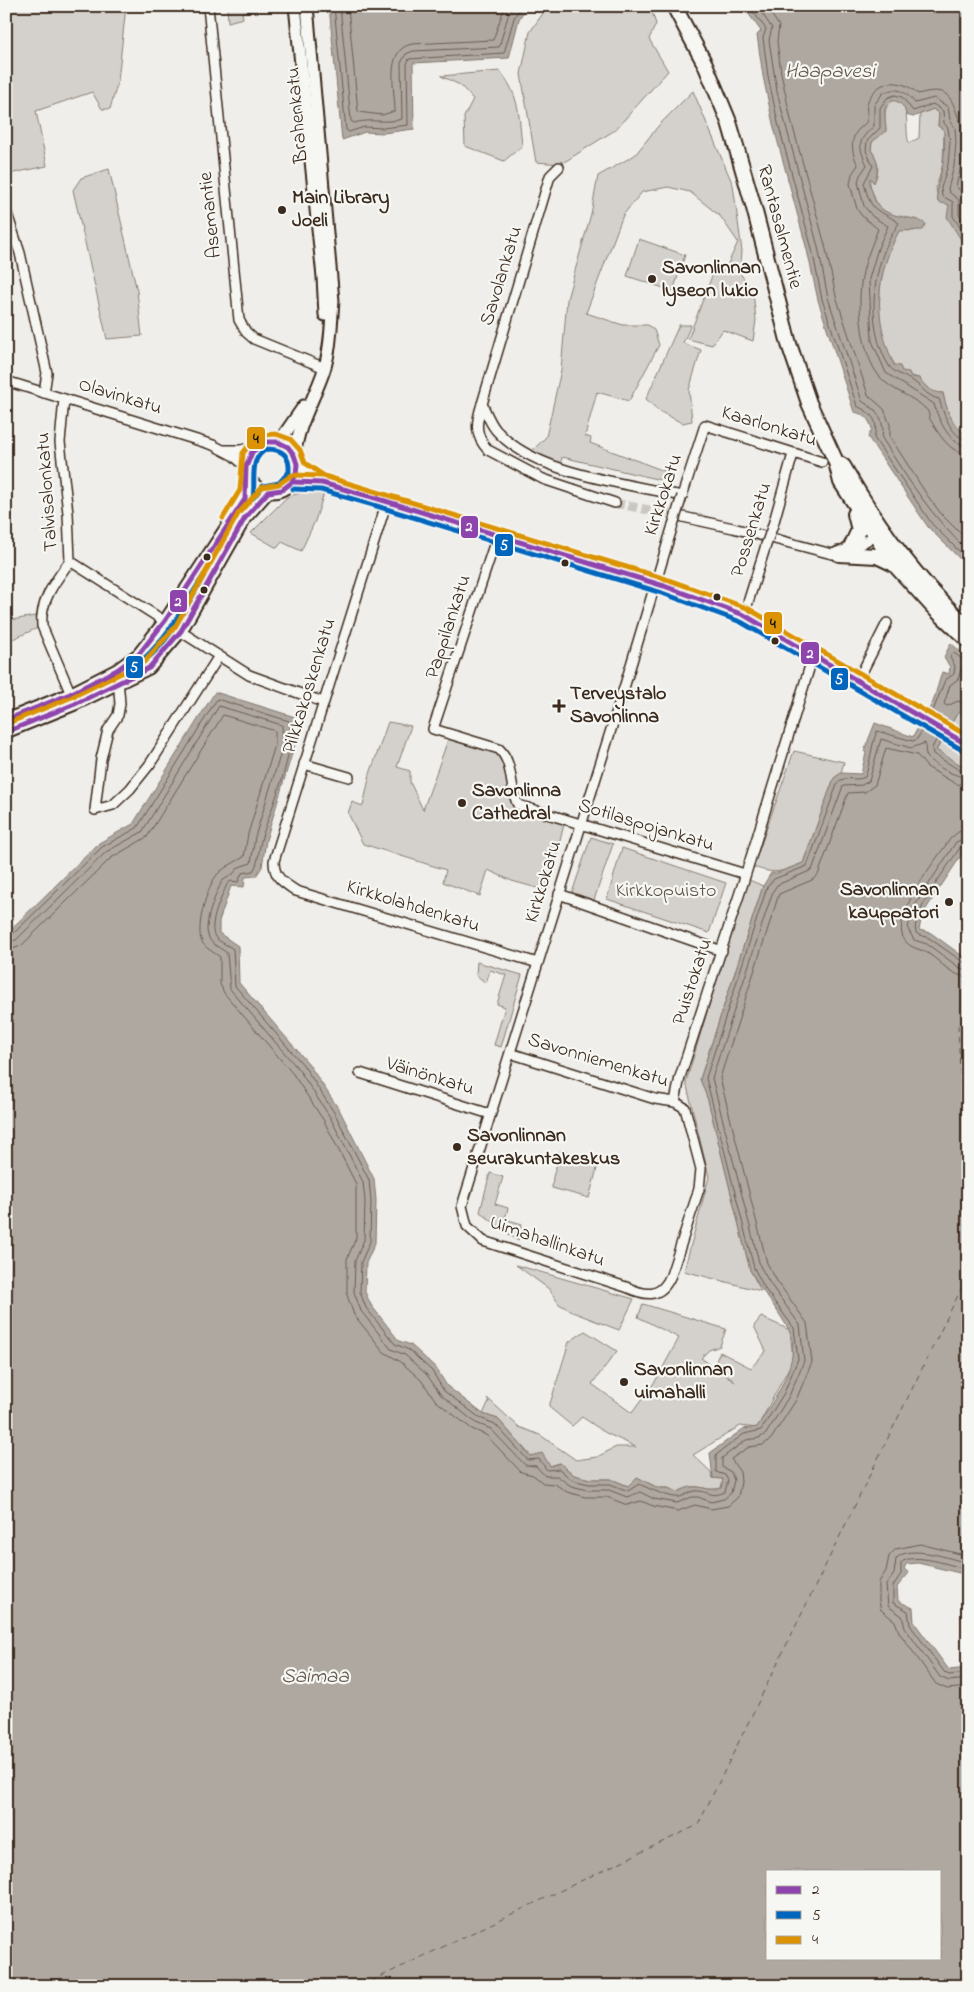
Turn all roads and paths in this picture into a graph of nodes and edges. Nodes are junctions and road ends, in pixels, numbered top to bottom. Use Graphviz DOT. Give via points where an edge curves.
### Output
graph roads {
  1 [pos="208,6"];
  2 [pos="295,6"];
  3 [pos="307,6"];
  4 [pos="674,6"];
  5 [pos="559,167"];
  6 [pos="6,211"];
  7 [pos="322,367"];
  8 [pos="6,381"];
  9 [pos="44,393"];
  10 [pos="64,399"];
  11 [pos="482,401"];
  12 [pos="705,425"];
  13 [pos="495,429"];
  14 [pos="478,436"];
  15 [pos="279,442"];
  16 [pos="258,446"];
  17 [pos="222,450"];
  18 [pos="793,454"];
  19 [pos="295,455"];
  20 [pos="830,460"];
  21 [pos="298,467"];
  22 [pos="247,471"];
  23 [pos="293,482"];
  24 [pos="322,483"];
  25 [pos="268,492"];
  26 [pos="682,496"];
  27 [pos="852,501"];
  28 [pos="386,502"];
  29 [pos="615,503"];
  30 [pos="683,518"];
  31 [pos="879,534"];
  32 [pos="497,536"];
  33 [pos="844,552"];
  34 [pos="70,561"];
  35 [pos="894,564"];
  36 [pos="655,584"];
  37 [pos="744,615"];
  38 [pos="166,620"];
  39 [pos="887,623"];
  40 [pos="181,631"];
  41 [pos="967,636"];
  42 [pos="219,656"];
  43 [pos="813,656"];
  44 [pos="117,670"];
  45 [pos="857,682"];
  46 [pos="119,685"];
  47 [pos="73,699"];
  48 [pos="323,702"];
  49 [pos="6,720"];
  50 [pos="433,729"];
  51 [pos="6,732"];
  52 [pos="968,745"];
  53 [pos="304,764"];
  54 [pos="349,777"];
  55 [pos="580,824"];
  56 [pos="745,874"];
  57 [pos="280,881"];
  58 [pos="559,894"];
  59 [pos="722,951"];
  60 [pos="538,963"];
  61 [pos="510,1053"];
  62 [pos="360,1073"];
  63 [pos="675,1102"];
  64 [pos="490,1114"];
  65 [pos="462,1206"];
  1 -- 7 [label="street, Asemantie" via="239,320 254,339"];
  2 -- 7 [label="main road, Brahenkatu" via="325,296"];
  3 -- 7 [label="main road, Brahenkatu" via="333,301 329,349"];
  4 -- 20 [label="highway, Rantasalmentie" via="705,64 729,122 789,344"];
  5 -- 11 [label="street, Savolankatu" via="550,176"];
  6 -- 9 [label="street" via="20,253 47,373"];
  7 -- 15 [label="main road, Brahenkatu" via="304,407"];
  7 -- 19 [label="main road, Brahenkatu" via="298,435"];
  8 -- 9 [label="street, Olavinkatu"];
  9 -- 10 [label="street, Olavinkatu"];
  10 -- 17 [label="street, Olavinkatu"];
  10 -- 34 [label="street, Talvisalonkatu" via="60,442"];
  11 -- 13 [label="street"];
  11 -- 14 [label="street, Savolankatu" via="476,420"];
  12 -- 18 [label="street, Kaarlonkatu"];
  12 -- 26 [label="street, Kirkkokatu"];
  13 -- 14 [label="street"];
  13 -- 26 [label="street" via="514,446 565,470"];
  14 -- 29 [label="street" via="488,450 514,465 543,479"];
  15 -- 16 [label="main road" via="265,442"];
  15 -- 19 [label="main road"];
  16 -- 17 [label="street, Olavinkatu"];
  16 -- 22 [label="main road" via="252,451"];
  17 -- 22 [label="street, Olavinkatu" via="234,456"];
  18 -- 20 [label="street, Kaarlonkatu"];
  18 -- 37 [label="street, Possenkatu, bridge"];
  19 -- 21 [label="main road"];
  20 -- 27 [label="highway, Rantasalmentie"];
  20 -- 31 [label="highway, Rantasalmentie" via="843,466"];
  21 -- 23 [label="main road"];
  21 -- 24 [label="main road"];
  22 -- 25 [label="main road" via="255,486"];
  22 -- 38 [label="main road" via="245,499"];
  23 -- 24 [label="main road"];
  23 -- 25 [label="main road" via="282,491"];
  24 -- 28 [label="main road"];
  25 -- 40 [label="main road" via="245,518"];
  26 -- 36 [label="street, Kirkkokatu, bridge"];
  27 -- 31 [label="highway, Rantasalmentie"];
  27 -- 33 [label="highway" via="859,530"];
  28 -- 32 [label="main road"];
  28 -- 48 [label="street, Pilkkakoskenkatu"];
  30 -- 33 [label="street" via="755,533 821,553"];
  31 -- 33 [label="street"];
  31 -- 35 [label="highway, Rantasalmentie"];
  31 -- 41 [label="highway, Rantasalmentie"];
  32 -- 36 [label="main road"];
  32 -- 50 [label="street, Pappilankatu"];
  33 -- 35 [label="highway" via="877,556"];
  34 -- 38 [label="street, Talvisalonkatu"];
  34 -- 47 [label="street" via="52,587 41,615 42,626"];
  35 -- 41 [label="highway, Rantasalmentie" via="922,596"];
  36 -- 37 [label="main road"];
  36 -- 55 [label="street, Kirkkokatu"];
  37 -- 43 [label="main road"];
  38 -- 40 [label="street, Talvisalonkatu"];
  38 -- 44 [label="main road" via="139,654"];
  39 -- 45 [label="street"];
  40 -- 42 [label="street, Talvisalonkatu"];
  40 -- 46 [label="main road" via="149,668"];
  42 -- 46 [label="street" via="150,764 130,789 113,806 95,810 100,760 108,730 118,715"];
  42 -- 48 [label="street, Talvisalonkatu" via="249,675"];
  43 -- 45 [label="main road"];
  43 -- 56 [label="street, Puistokatu"];
  44 -- 46 [label="street"];
  44 -- 47 [label="main road"];
  45 -- 52 [label="main road"];
  46 -- 47 [label="main road"];
  47 -- 49 [label="main road"];
  47 -- 51 [label="main road"];
  48 -- 53 [label="street, Pilkkakoskenkatu"];
  50 -- 55 [label="street, Sotilaspojankatu" via="499,749 507,756 518,805"];
  53 -- 54 [label="street"];
  53 -- 57 [label="street, Pilkkakoskenkatu" via="274,861"];
  55 -- 56 [label="street, Sotilaspojankatu"];
  55 -- 58 [label="street, Kirkkokatu"];
  56 -- 59 [label="street, Puistokatu"];
  57 -- 60 [label="street, Kirkkolahdenkatu" via="296,891"];
  58 -- 59 [label="street"];
  58 -- 60 [label="street, Kirkkokatu"];
  59 -- 63 [label="street, Puistokatu" via="680,1077"];
  60 -- 61 [label="street, Kirkkokatu"];
  61 -- 63 [label="street, Savonniemenkatu" via="655,1099"];
  61 -- 64 [label="street, Kirkkokatu"];
  62 -- 64 [label="street, Väinönkatu"];
  63 -- 65 [label="street, Uimahallinkatu" via="685,1108 689,1116 701,1169 699,1188 667,1284 655,1294 638,1294 626,1287 483,1241 467,1226"];
  64 -- 65 [label="street, Kirkkokatu"];
}
